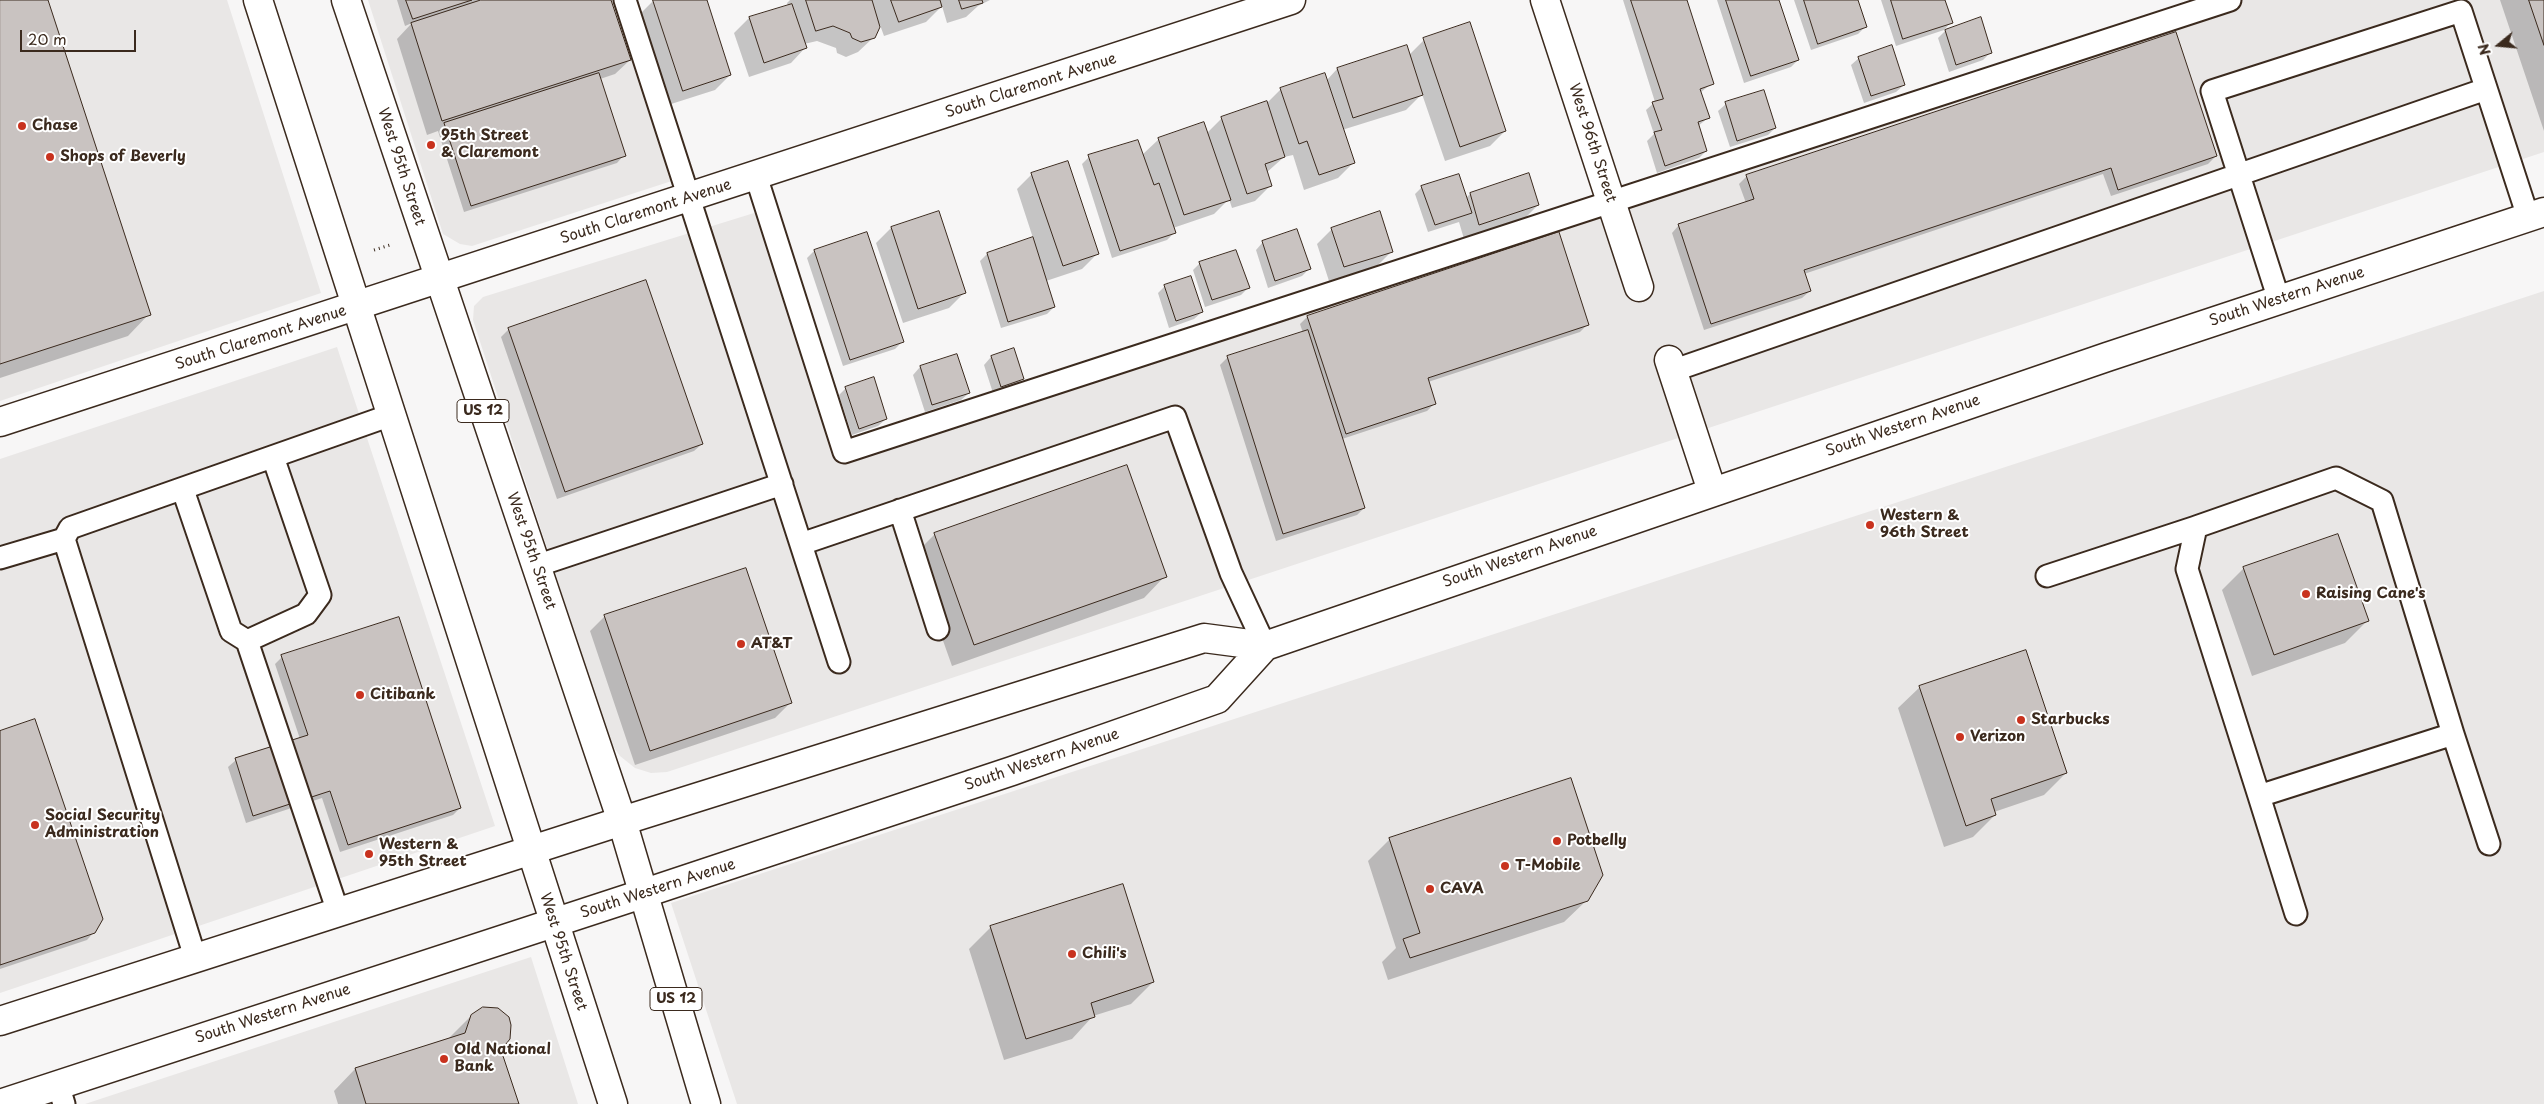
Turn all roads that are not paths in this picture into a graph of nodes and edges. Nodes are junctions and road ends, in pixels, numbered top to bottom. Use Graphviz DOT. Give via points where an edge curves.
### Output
graph roads {
  1 [pos="258,0"];
  2 [pos="346,0"];
  3 [pos="625,0"];
  4 [pos="1291,0"];
  5 [pos="1545,0"];
  6 [pos="2230,0"];
  7 [pos="2486,89"];
  8 [pos="2239,175"];
  9 [pos="756,176"];
  10 [pos="691,197"];
  11 [pos="1612,202"];
  12 [pos="2536,215"];
  13 [pos="439,280"];
  14 [pos="1639,286"];
  15 [pos="2278,300"];
  16 [pos="357,307"];
  17 [pos="1671,365"];
  18 [pos="391,415"];
  19 [pos="0,422"];
  20 [pos="273,457"];
  21 [pos="782,484"];
  22 [pos="183,490"];
  23 [pos="1712,491"];
  24 [pos="900,510"];
  25 [pos="2196,527"];
  26 [pos="64,539"];
  27 [pos="801,544"];
  28 [pos="0,558"];
  29 [pos="536,566"];
  30 [pos="2047,576"];
  31 [pos="938,629"];
  32 [pos="247,641"];
  33 [pos="1265,646"];
  34 [pos="840,662"];
  35 [pos="2453,734"];
  36 [pos="2259,796"];
  37 [pos="622,821"];
  38 [pos="2489,844"];
  39 [pos="530,851"];
  40 [pos="645,893"];
  41 [pos="338,912"];
  42 [pos="2296,914"];
  43 [pos="553,922"];
  44 [pos="195,957"];
  45 [pos="0,1021"];
  46 [pos="61,1094"];
  47 [pos="0,1104"];
  48 [pos="613,1104"];
  49 [pos="706,1104"];
  1 -- 16 [label="main road, West 95th Street"];
  2 -- 13 [label="main road, West 95th Street / US 12"];
  3 -- 10 [label="lane"];
  4 -- 9 [label="main road, South Claremont Avenue"];
  5 -- 11 [label="main road, West 96th Street"];
  6 -- 11 [label="lane"];
  7 -- 8 [label="lane"];
  7 -- 8 [label="lane" via="2461,11 2212,91"];
  7 -- 12 [label="lane"];
  8 -- 15 [label="lane"];
  8 -- 17 [label="lane"];
  9 -- 10 [label="main road, South Claremont Avenue"];
  9 -- 11 [label="lane" via="844,452"];
  10 -- 13 [label="main road, South Claremont Avenue"];
  10 -- 21 [label="lane"];
  11 -- 14 [label="main road, West 96th Street"];
  12 -- 15 [label="main road, South Western Avenue"];
  13 -- 16 [label="main road, South Claremont Avenue"];
  13 -- 29 [label="main road, West 95th Street / US 12"];
  15 -- 23 [label="main road, South Western Avenue"];
  16 -- 18 [label="main road, West 95th Street"];
  16 -- 19 [label="main road, South Claremont Avenue"];
  17 -- 23 [label="main road"];
  18 -- 20 [label="lane"];
  18 -- 39 [label="main road, West 95th Street"];
  20 -- 22 [label="lane"];
  20 -- 32 [label="lane" via="320,595 306,614"];
  21 -- 27 [label="lane"];
  21 -- 29 [label="lane"];
  22 -- 26 [label="lane" via="70,528"];
  22 -- 32 [label="lane" via="231,631"];
  23 -- 33 [label="main road, South Western Avenue"];
  24 -- 27 [label="lane"];
  24 -- 31 [label="lane"];
  24 -- 33 [label="lane" via="1175,417 1231,573"];
  25 -- 30 [label="lane"];
  25 -- 35 [label="lane" via="2336,478 2382,501"];
  25 -- 36 [label="lane" via="2188,570"];
  26 -- 28 [label="lane"];
  26 -- 44 [label="lane"];
  27 -- 34 [label="lane"];
  29 -- 37 [label="main road, West 95th Street / US 12"];
  32 -- 41 [label="lane"];
  33 -- 37 [label="main road, South Western Avenue" via="1204,638"];
  33 -- 40 [label="main road, South Western Avenue" via="1217,699"];
  35 -- 36 [label="lane"];
  35 -- 38 [label="lane"];
  36 -- 42 [label="lane"];
  37 -- 39 [label="main road, South Western Avenue"];
  37 -- 40 [label="main road, West 95th Street / US 12"];
  39 -- 41 [label="main road, South Western Avenue"];
  39 -- 43 [label="main road, West 95th Street"];
  40 -- 43 [label="main road, South Western Avenue"];
  40 -- 49 [label="main road, West 95th Street / US 12"];
  41 -- 44 [label="main road, South Western Avenue"];
  43 -- 46 [label="main road, South Western Avenue"];
  43 -- 48 [label="main road, West 95th Street"];
  44 -- 45 [label="main road, South Western Avenue"];
  46 -- 47 [label="main road, South Western Avenue"];
}
